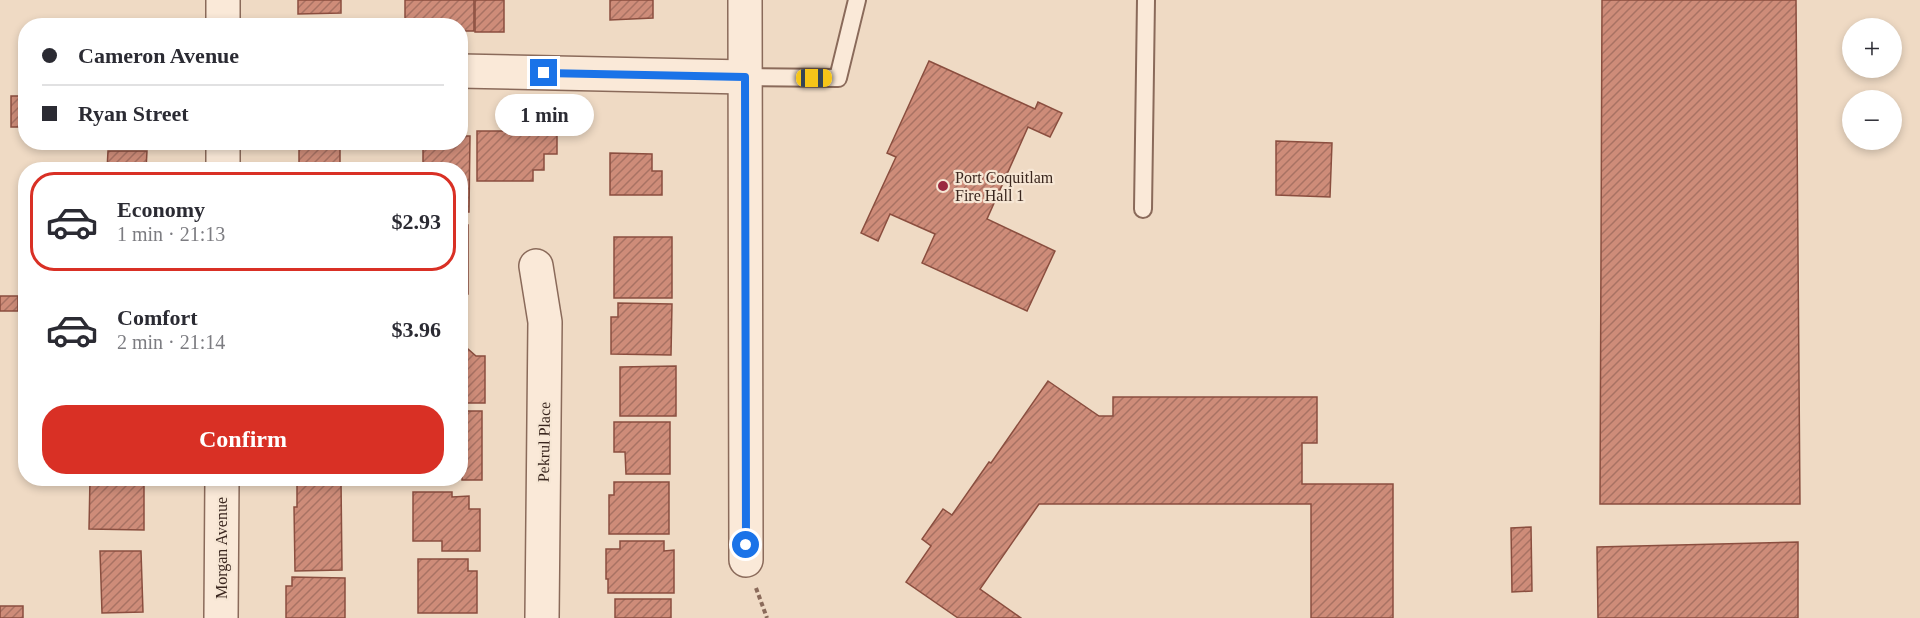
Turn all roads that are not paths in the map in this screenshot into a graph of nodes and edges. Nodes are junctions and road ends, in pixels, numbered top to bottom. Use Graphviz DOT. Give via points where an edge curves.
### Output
graph roads {
  1 [pos="223,0"];
  2 [pos="745,0"];
  3 [pos="857,0"];
  4 [pos="1146,0"];
  5 [pos="223,18"];
  6 [pos="468,71"];
  7 [pos="745,77"];
  8 [pos="1143,209"];
  9 [pos="536,266"];
  10 [pos="222,486"];
  11 [pos="746,561"];
  12 [pos="221,618"];
  13 [pos="542,618"];
  1 -- 5 [label="street"];
  2 -- 7 [label="street"];
  3 -- 7 [label="lane" via="838,78"];
  4 -- 8 [label="lane"];
  6 -- 7 [label="street"];
  7 -- 11 [label="street"];
  9 -- 13 [label="street, Pekrul Place" via="545,322"];
  10 -- 12 [label="street, Morgan Avenue"];
}
